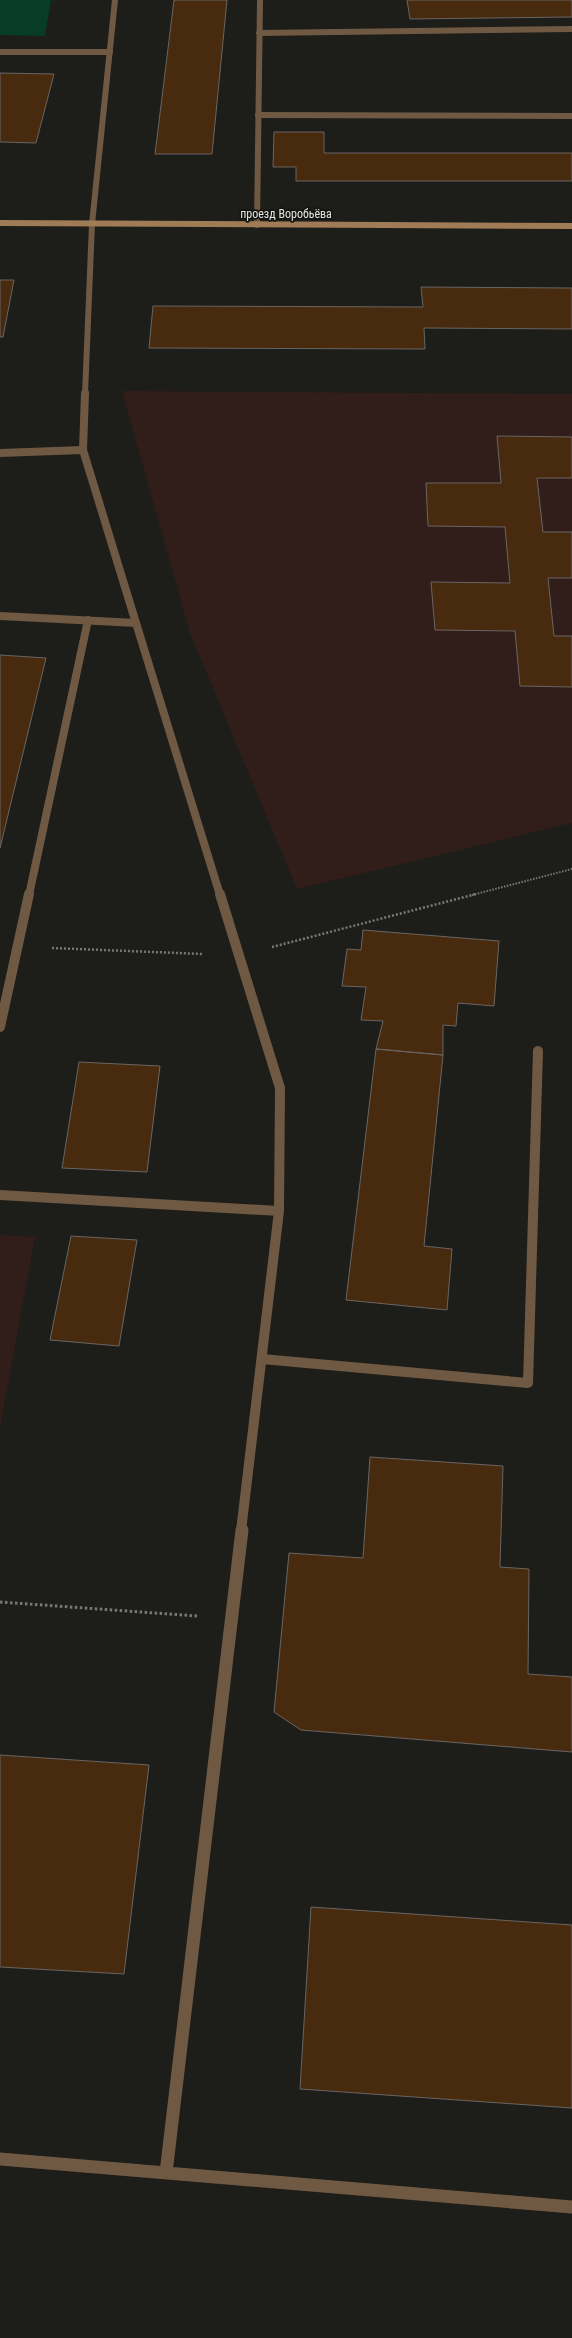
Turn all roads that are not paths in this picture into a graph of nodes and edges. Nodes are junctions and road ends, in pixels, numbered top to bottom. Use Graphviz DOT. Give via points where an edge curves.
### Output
graph roads {
  1 [pos="115,0"];
  2 [pos="260,0"];
  3 [pos="572,29"];
  4 [pos="259,33"];
  5 [pos="0,52"];
  6 [pos="110,52"];
  7 [pos="258,115"];
  8 [pos="572,116"];
  9 [pos="0,223"];
  10 [pos="92,224"];
  11 [pos="257,224"];
  12 [pos="572,226"];
  13 [pos="83,450"];
  14 [pos="0,453"];
  15 [pos="0,616"];
  16 [pos="88,620"];
  17 [pos="136,623"];
  18 [pos="0,1027"];
  19 [pos="538,1051"];
  20 [pos="0,1195"];
  21 [pos="279,1211"];
  22 [pos="262,1359"];
  23 [pos="0,2159"];
  24 [pos="166,2173"];
  25 [pos="572,2207"];
  1 -- 6 [label="street"];
  2 -- 4 [label="street"];
  3 -- 4 [label="street"];
  4 -- 7 [label="street"];
  5 -- 6 [label="street"];
  6 -- 10 [label="street"];
  7 -- 8 [label="street"];
  7 -- 11 [label="street"];
  9 -- 10 [label="main road, проезд Воробьёва"];
  10 -- 11 [label="main road, проезд Воробьёва"];
  10 -- 13 [label="street"];
  11 -- 12 [label="main road, проезд Воробьёва"];
  13 -- 14 [label="street"];
  13 -- 17 [label="street"];
  15 -- 16 [label="street"];
  16 -- 17 [label="street"];
  16 -- 18 [label="street"];
  17 -- 21 [label="street" via="280,1088"];
  19 -- 22 [label="street" via="528,1383"];
  20 -- 21 [label="street"];
  21 -- 22 [label="street"];
  22 -- 24 [label="street"];
  23 -- 24 [label="street"];
  24 -- 25 [label="street"];
}
